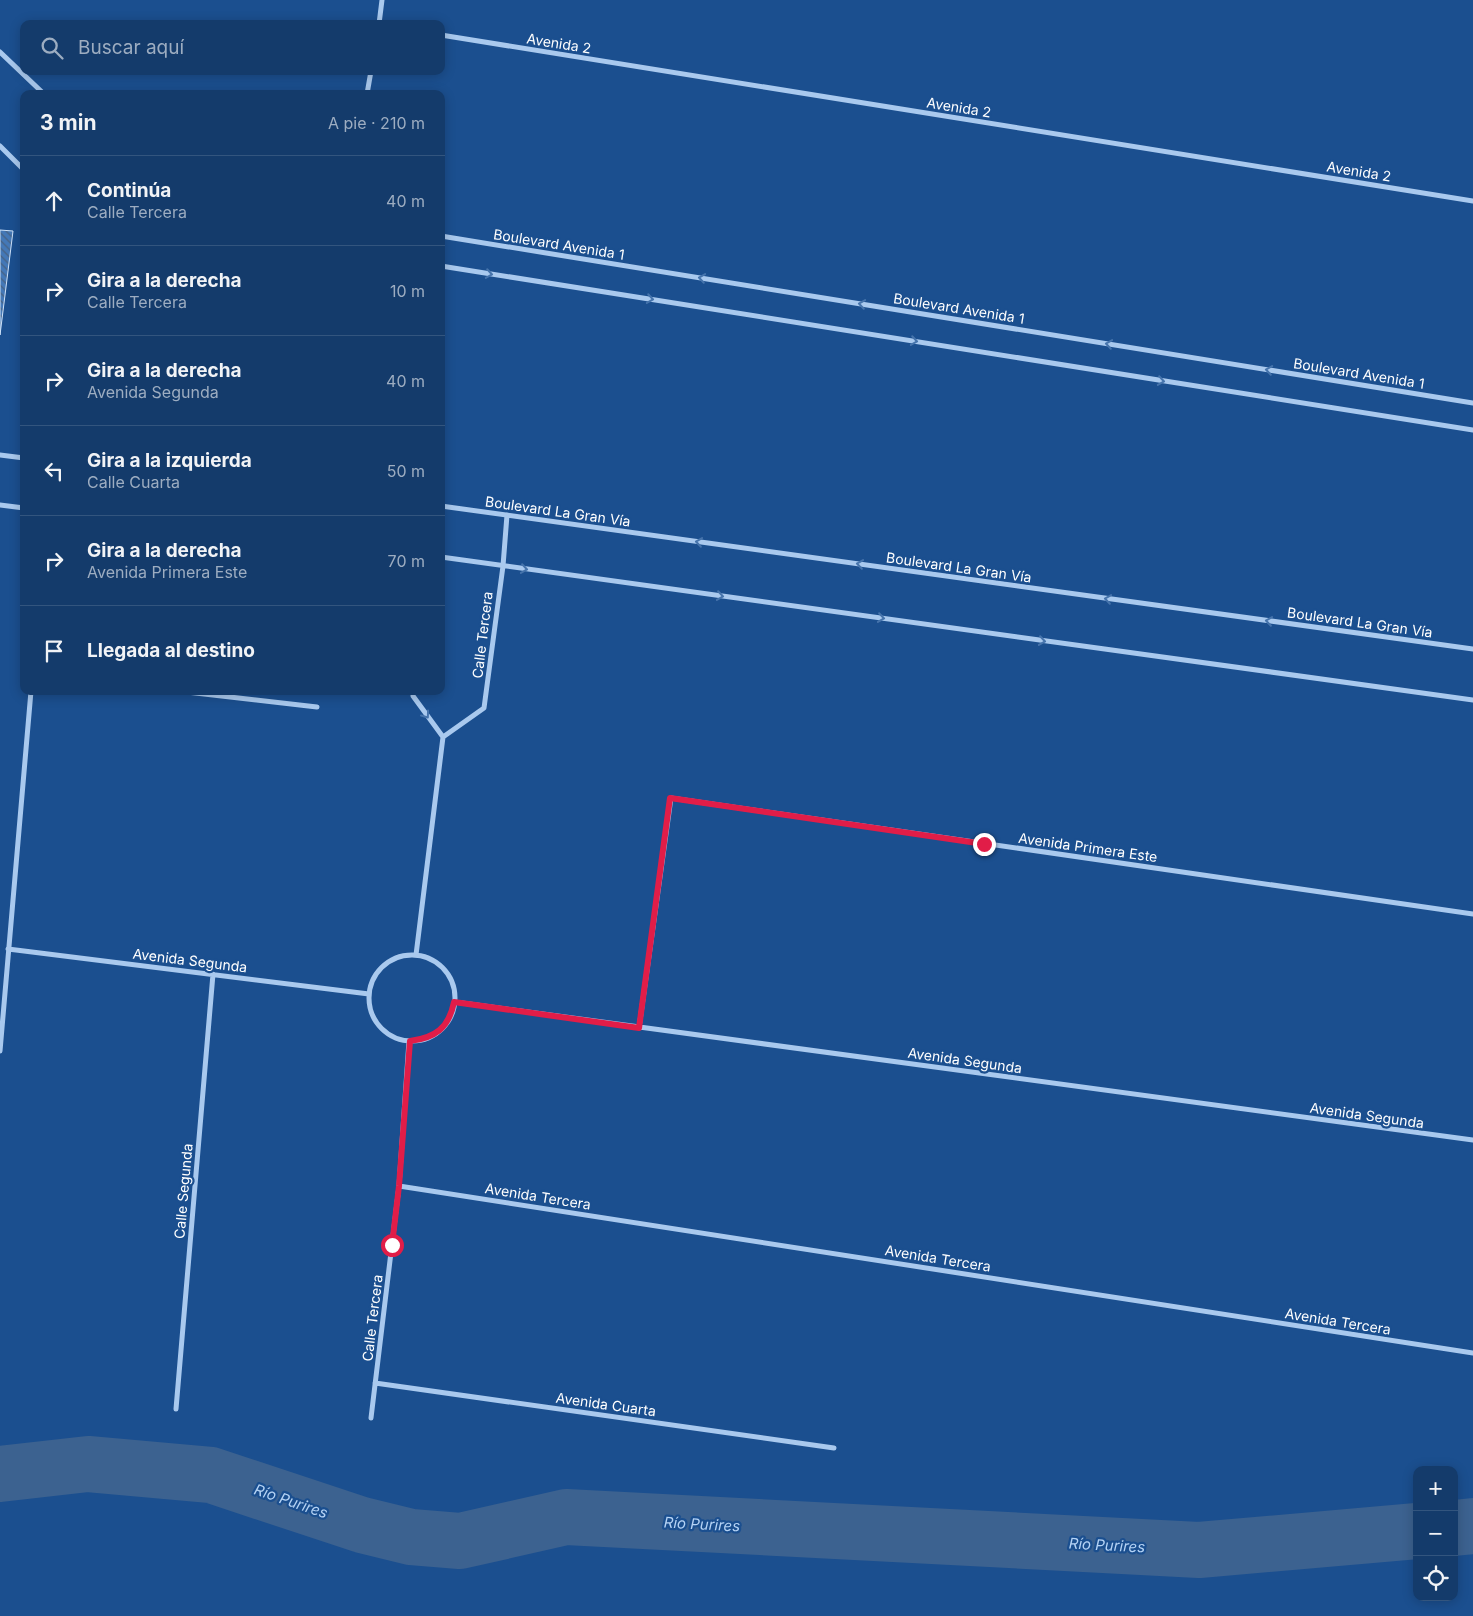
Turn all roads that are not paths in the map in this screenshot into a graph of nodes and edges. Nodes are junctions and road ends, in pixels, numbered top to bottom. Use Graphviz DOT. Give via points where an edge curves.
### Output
graph roads {
  1 [pos="382,0"];
  2 [pos="379,20"];
  3 [pos="445,36"];
  4 [pos="0,52"];
  5 [pos="20,71"];
  6 [pos="24,75"];
  7 [pos="370,75"];
  8 [pos="40,90"];
  9 [pos="368,90"];
  10 [pos="0,146"];
  11 [pos="20,166"];
  12 [pos="1473,200"];
  13 [pos="445,237"];
  14 [pos="445,267"];
  15 [pos="1473,403"];
  16 [pos="1473,430"];
  17 [pos="0,455"];
  18 [pos="20,458"];
  19 [pos="0,505"];
  20 [pos="445,507"];
  21 [pos="20,508"];
  22 [pos="507,515"];
  23 [pos="445,558"];
  24 [pos="503,566"];
  25 [pos="1473,649"];
  26 [pos="31,695"];
  27 [pos="213,695"];
  28 [pos="412,695"];
  29 [pos="1473,700"];
  30 [pos="317,707"];
  31 [pos="443,737"];
  32 [pos="1473,914"];
  33 [pos="8,949"];
  34 [pos="416,955"];
  35 [pos="213,974"];
  36 [pos="368,994"];
  37 [pos="454,1002"];
  38 [pos="639,1028"];
  39 [pos="410,1041"];
  40 [pos="0,1051"];
  41 [pos="1473,1140"];
  42 [pos="399,1186"];
  43 [pos="1473,1353"];
  44 [pos="375,1383"];
  45 [pos="176,1408"];
  46 [pos="371,1418"];
  47 [pos="834,1448"];
  1 -- 2 [label="street"];
  3 -- 12 [label="street, Avenida 2"];
  4 -- 5 [label="street"];
  6 -- 8 [label="street"];
  7 -- 9 [label="street"];
  10 -- 11 [label="street"];
  15 -- 13 [label="street, Boulevard Avenida 1, one-way"];
  14 -- 16 [label="street, one-way"];
  17 -- 18 [label="street"];
  19 -- 21 [label="street"];
  20 -- 22 [label="street, Boulevard La Gran Vía"];
  22 -- 24 [label="street, Calle Tercera"];
  25 -- 22 [label="street, Boulevard La Gran Vía, one-way"];
  23 -- 24 [label="street"];
  24 -- 29 [label="street, one-way"];
  24 -- 31 [label="street, Calle Tercera" via="484,708"];
  26 -- 33 [label="street"];
  27 -- 30 [label="street"];
  28 -- 31 [label="street, one-way"];
  31 -- 34 [label="street"];
  32 -- 38 [label="street, Avenida Primera Este" via="670,798"];
  33 -- 35 [label="street, Avenida Segunda"];
  33 -- 40 [label="street"];
  34 -- 36 [label="street" via="402,956 379,970"];
  34 -- 37 [label="street" via="440,966 449,976"];
  35 -- 36 [label="street, Avenida Segunda"];
  35 -- 45 [label="street, Calle Segunda"];
  36 -- 39 [label="street" via="375,1021 396,1038"];
  37 -- 38 [label="street, Avenida Segunda"];
  37 -- 39 [label="street" via="452,1015 435,1034 423,1040"];
  38 -- 41 [label="street, Avenida Segunda"];
  39 -- 42 [label="street, Calle Tercera"];
  42 -- 43 [label="street, Avenida Tercera"];
  42 -- 44 [label="street, Calle Tercera"];
  44 -- 46 [label="street, Calle Tercera"];
  44 -- 47 [label="street, Avenida Cuarta"];
}
